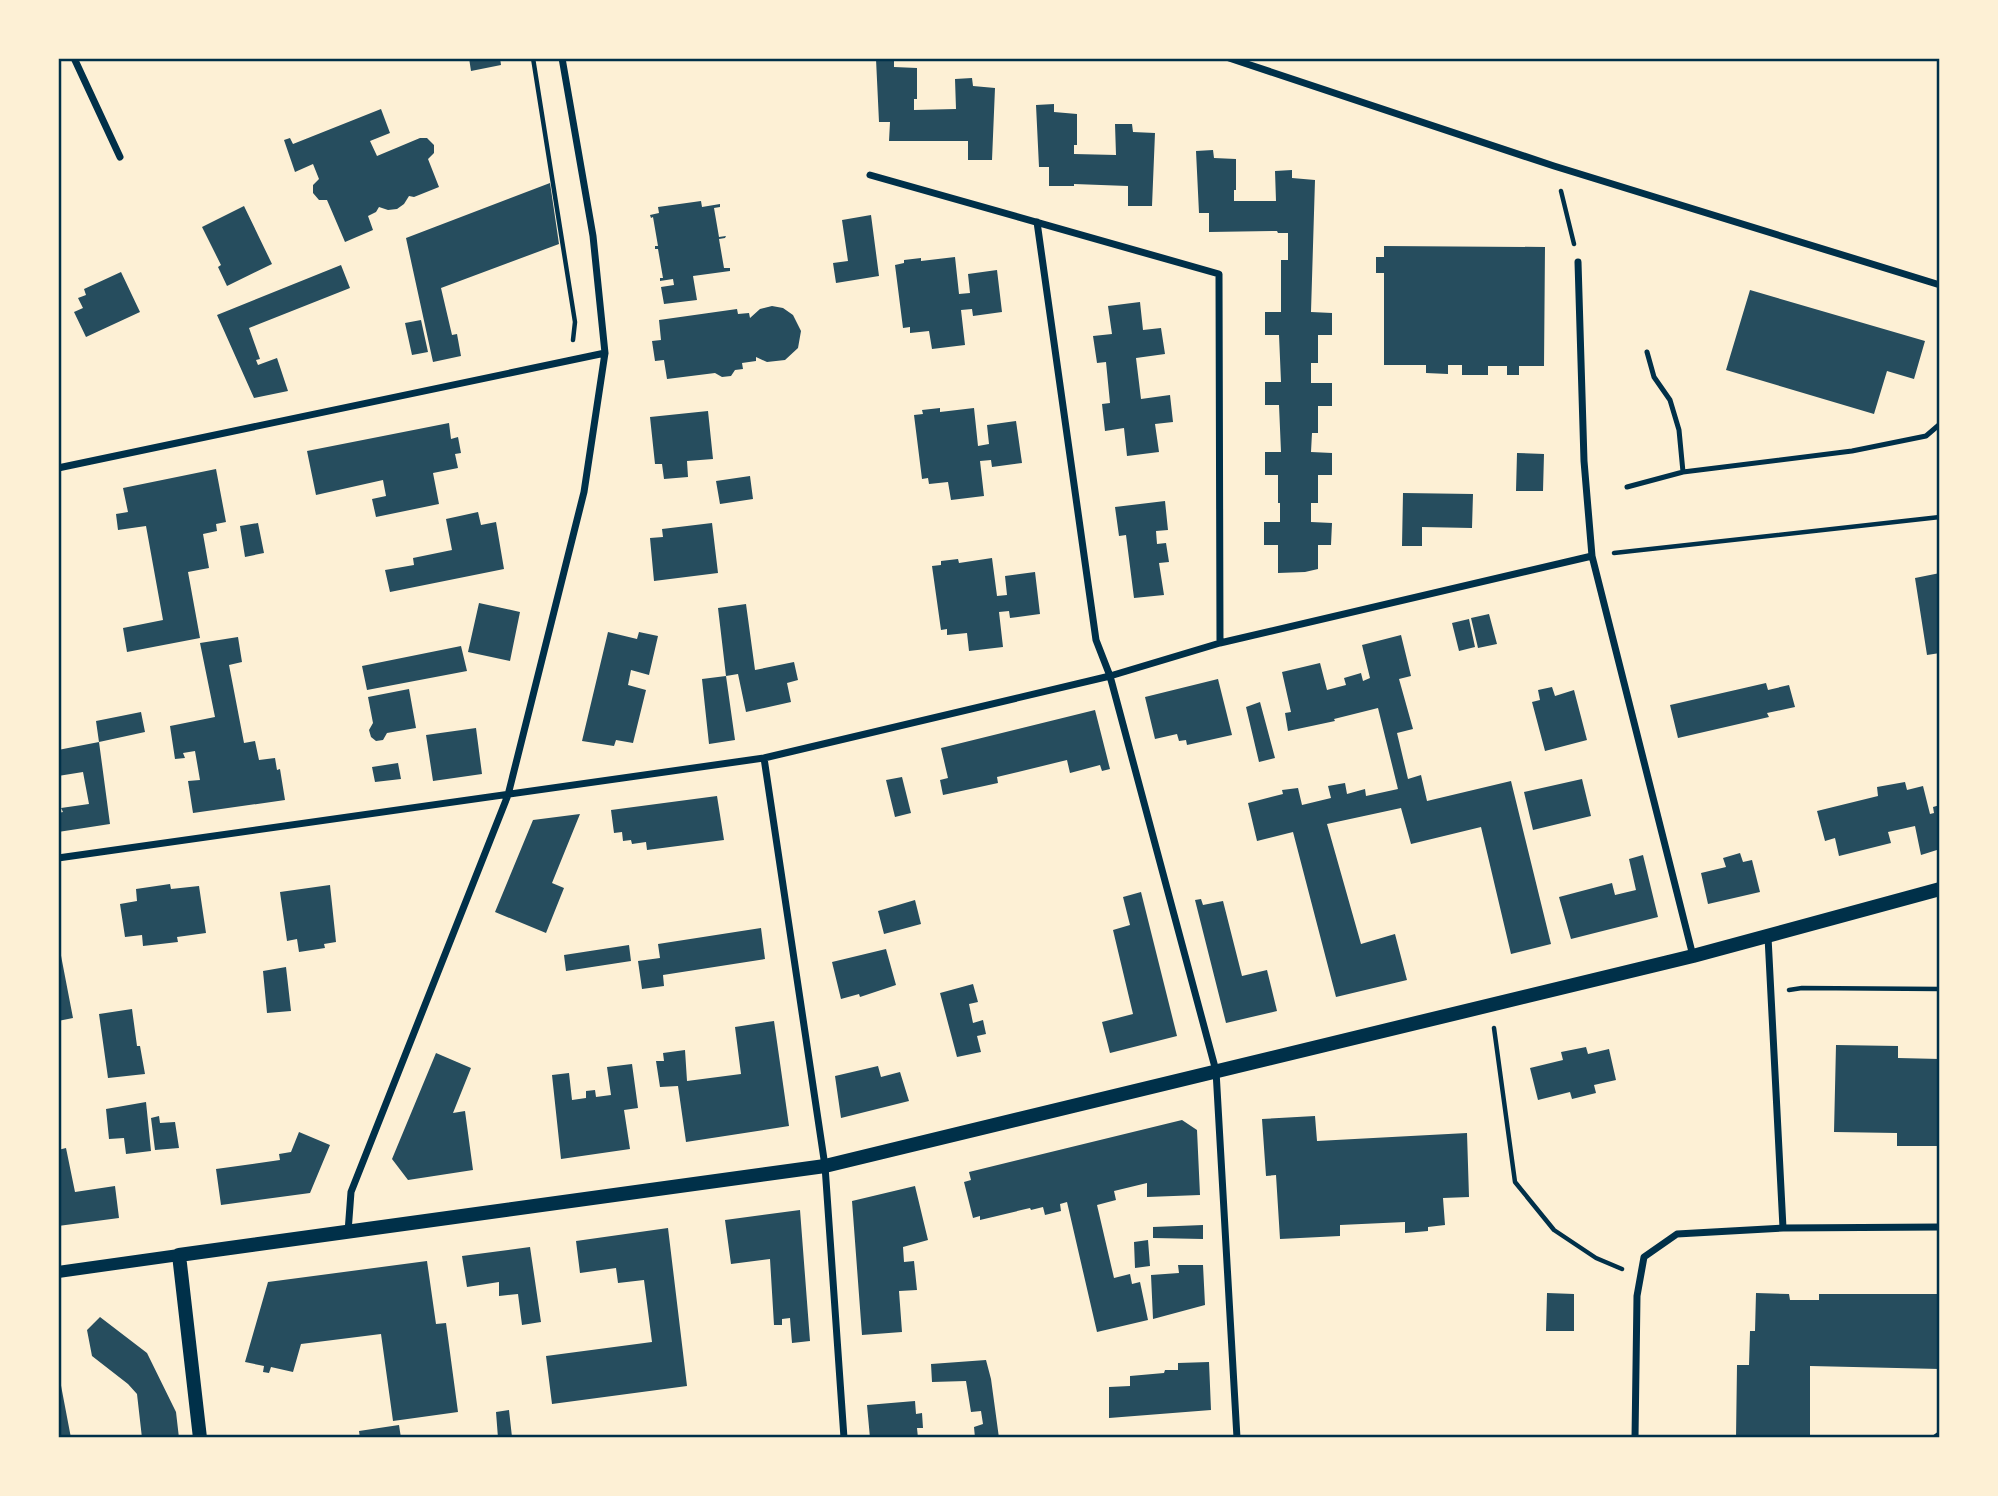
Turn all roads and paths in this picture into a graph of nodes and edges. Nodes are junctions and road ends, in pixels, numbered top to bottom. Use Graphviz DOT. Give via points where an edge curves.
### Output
graph roads {
  1 [pos="74,58"];
  2 [pos="533,58"];
  3 [pos="562,58"];
  4 [pos="1229,58"];
  5 [pos="120,157"];
  6 [pos="1554,166"];
  7 [pos="870,175"];
  8 [pos="1037,222"];
  9 [pos="1578,262"];
  10 [pos="1940,285"];
  11 [pos="1647,352"];
  12 [pos="605,353"];
  13 [pos="570,360"];
  14 [pos="1940,424"];
  15 [pos="58,468"];
  16 [pos="1683,472"];
  17 [pos="1627,487"];
  18 [pos="1940,517"];
  19 [pos="1592,556"];
  20 [pos="1220,643"];
  21 [pos="1110,676"];
  22 [pos="764,758"];
  23 [pos="508,795"];
  24 [pos="58,858"];
  25 [pos="1940,889"];
  26 [pos="1768,937"];
  27 [pos="1693,956"];
  28 [pos="1940,989"];
  29 [pos="1771,993"];
  30 [pos="1491,1005"];
  31 [pos="1216,1071"];
  32 [pos="825,1166"];
  33 [pos="1940,1227"];
  34 [pos="1783,1228"];
  35 [pos="348,1233"];
  36 [pos="178,1255"];
  37 [pos="58,1272"];
  38 [pos="1639,1276"];
  39 [pos="1940,1433"];
  40 [pos="200,1438"];
  41 [pos="844,1438"];
  42 [pos="1237,1438"];
  43 [pos="1635,1438"];
  44 [pos="1933,1438"];
  1 -- 5 [label="street"];
  2 -- 13 [label="path" via="575,322"];
  3 -- 12 [label="street" via="593,236"];
  4 -- 6 [label="street"];
  6 -- 9 [label="path"];
  6 -- 10 [label="street"];
  7 -- 8 [label="street"];
  8 -- 20 [label="street" via="1219,274"];
  8 -- 21 [label="street" via="1096,640"];
  9 -- 19 [label="street"];
  11 -- 16 [label="lane" via="1679,430"];
  12 -- 13 [label="street"];
  12 -- 23 [label="street" via="584,492"];
  13 -- 15 [label="street"];
  14 -- 16 [label="lane" via="1926,436 1852,451"];
  16 -- 17 [label="lane"];
  18 -- 19 [label="path"];
  19 -- 20 [label="street"];
  19 -- 27 [label="street"];
  20 -- 21 [label="street"];
  21 -- 22 [label="street"];
  21 -- 31 [label="street"];
  22 -- 23 [label="street"];
  22 -- 32 [label="street"];
  23 -- 24 [label="street"];
  23 -- 35 [label="street" via="351,1192"];
  25 -- 26 [label="main road"];
  26 -- 27 [label="main road"];
  26 -- 29 [label="street"];
  27 -- 30 [label="main road"];
  28 -- 29 [label="path" via="1802,988"];
  29 -- 34 [label="street"];
  30 -- 31 [label="main road"];
  30 -- 38 [label="path" via="1515,1182 1554,1230 1597,1258"];
  31 -- 32 [label="main road"];
  31 -- 42 [label="street"];
  32 -- 35 [label="main road"];
  32 -- 41 [label="street"];
  33 -- 34 [label="street"];
  34 -- 38 [label="street" via="1677,1234 1644,1257"];
  35 -- 36 [label="main road"];
  36 -- 37 [label="street"];
  36 -- 40 [label="main road"];
  38 -- 43 [label="street"];
  39 -- 44 [label="path"];
}
